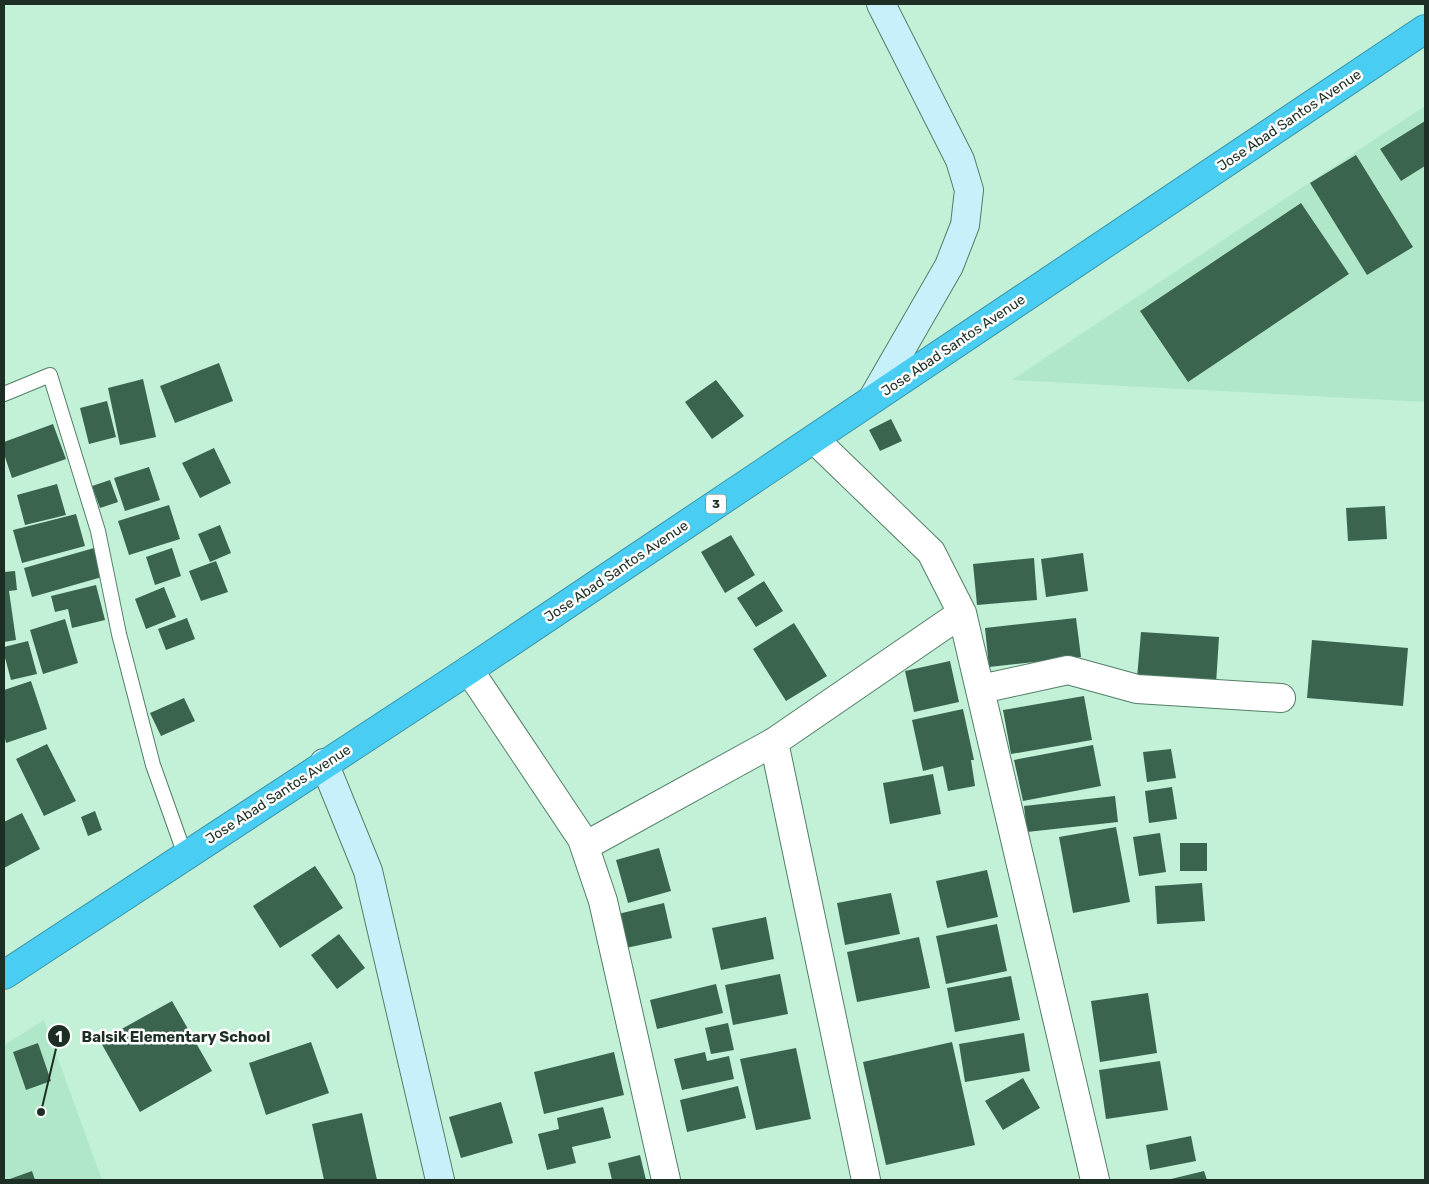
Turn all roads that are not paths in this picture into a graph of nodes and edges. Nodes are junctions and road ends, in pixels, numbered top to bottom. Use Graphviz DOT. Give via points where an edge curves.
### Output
graph roads {
  1 [pos="881,4"];
  2 [pos="1425,29"];
  3 [pos="4,394"];
  4 [pos="873,398"];
  5 [pos="814,439"];
  6 [pos="962,613"];
  7 [pos="469,670"];
  8 [pos="981,689"];
  9 [pos="1282,698"];
  10 [pos="774,742"];
  11 [pos="324,763"];
  12 [pos="585,846"];
  13 [pos="185,855"];
  14 [pos="4,975"];
  15 [pos="440,1180"];
  16 [pos="666,1180"];
  17 [pos="866,1180"];
  18 [pos="1095,1180"];
  1 -- 4 [label="street" via="960,160 969,190 965,225 949,266"];
  2 -- 4 [label="highway, Jose Abad Santos Avenue / 3"];
  3 -- 13 [label="lane" via="50,376 98,531 119,634 153,765"];
  4 -- 5 [label="highway, Jose Abad Santos Avenue / 3"];
  5 -- 6 [label="street" via="930,552"];
  5 -- 7 [label="highway, Jose Abad Santos Avenue / 3"];
  6 -- 8 [label="street"];
  6 -- 10 [label="street"];
  7 -- 11 [label="highway, Jose Abad Santos Avenue / 3"];
  7 -- 12 [label="street"];
  8 -- 9 [label="street" via="1068,670 1138,689"];
  8 -- 18 [label="street"];
  10 -- 12 [label="street"];
  10 -- 17 [label="street"];
  11 -- 13 [label="highway, Jose Abad Santos Avenue / 3"];
  11 -- 15 [label="street" via="368,871"];
  12 -- 16 [label="street" via="603,900"];
  13 -- 14 [label="highway, Jose Abad Santos Avenue / 3"];
}
